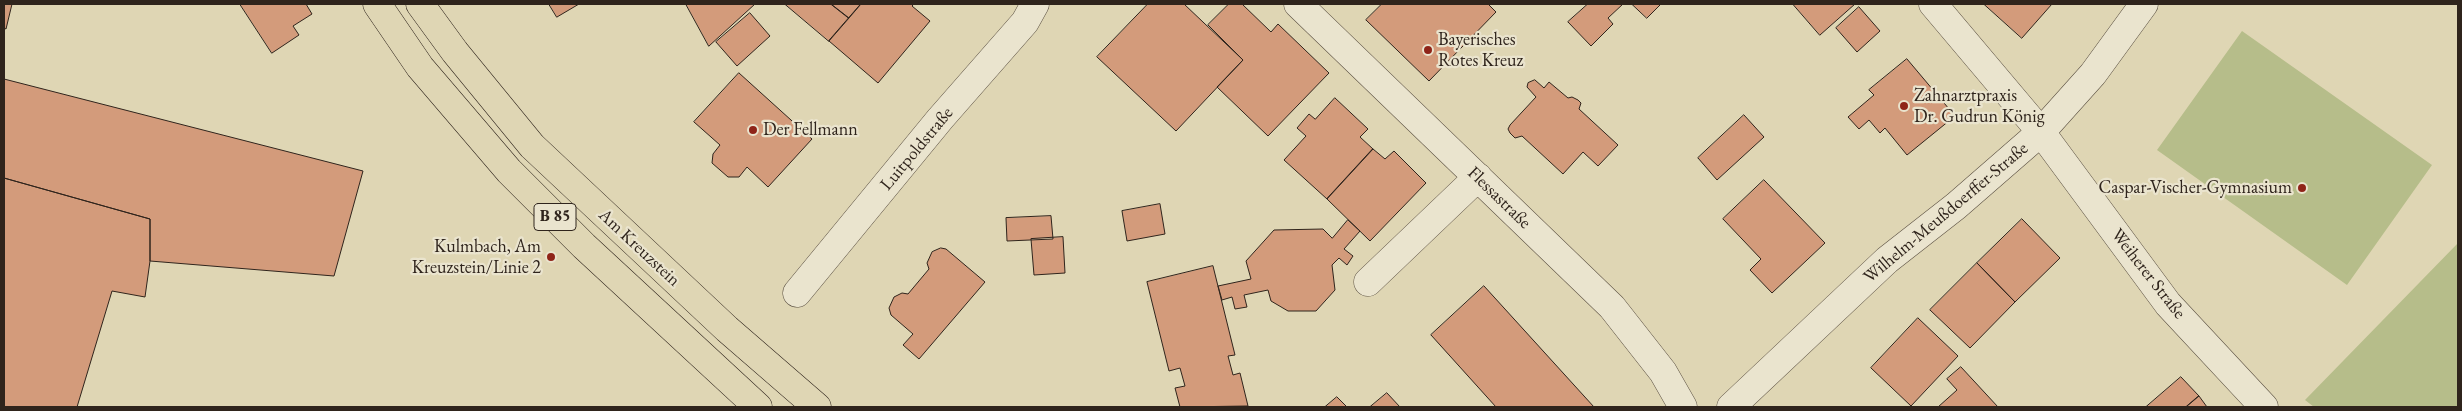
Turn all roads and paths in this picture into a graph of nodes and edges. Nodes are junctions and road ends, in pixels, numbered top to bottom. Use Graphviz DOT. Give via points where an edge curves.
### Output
graph roads {
  1 [pos="377,4"];
  2 [pos="420,4"];
  3 [pos="1035,4"];
  4 [pos="1298,4"];
  5 [pos="1933,4"];
  6 [pos="2144,4"];
  7 [pos="2042,132"];
  8 [pos="1478,177"];
  9 [pos="1368,282"];
  10 [pos="797,293"];
  11 [pos="758,407"];
  12 [pos="817,407"];
  13 [pos="1683,407"];
  14 [pos="1732,407"];
  15 [pos="2264,407"];
  1 -- 11 [label="main road, Am Kreuzstein / B 85" via="420,67 509,171 584,246"];
  2 -- 12 [label="main road, Am Kreuzstein / B 85" via="454,52 532,146 727,329"];
  3 -- 10 [label="street, Luitpoldstraße" via="1025,22"];
  4 -- 8 [label="street, Flessastraße"];
  5 -- 7 [label="street, Weiherer Straße"];
  6 -- 7 [label="street, Wilhelm-Meußdoerffer-Straße" via="2093,74"];
  7 -- 14 [label="street, Wilhelm-Meußdoerffer-Straße" via="1887,260"];
  7 -- 15 [label="street, Weiherer Straße" via="2168,304"];
  8 -- 9 [label="street"];
  8 -- 13 [label="street, Flessastraße" via="1612,307 1663,372"];
}
